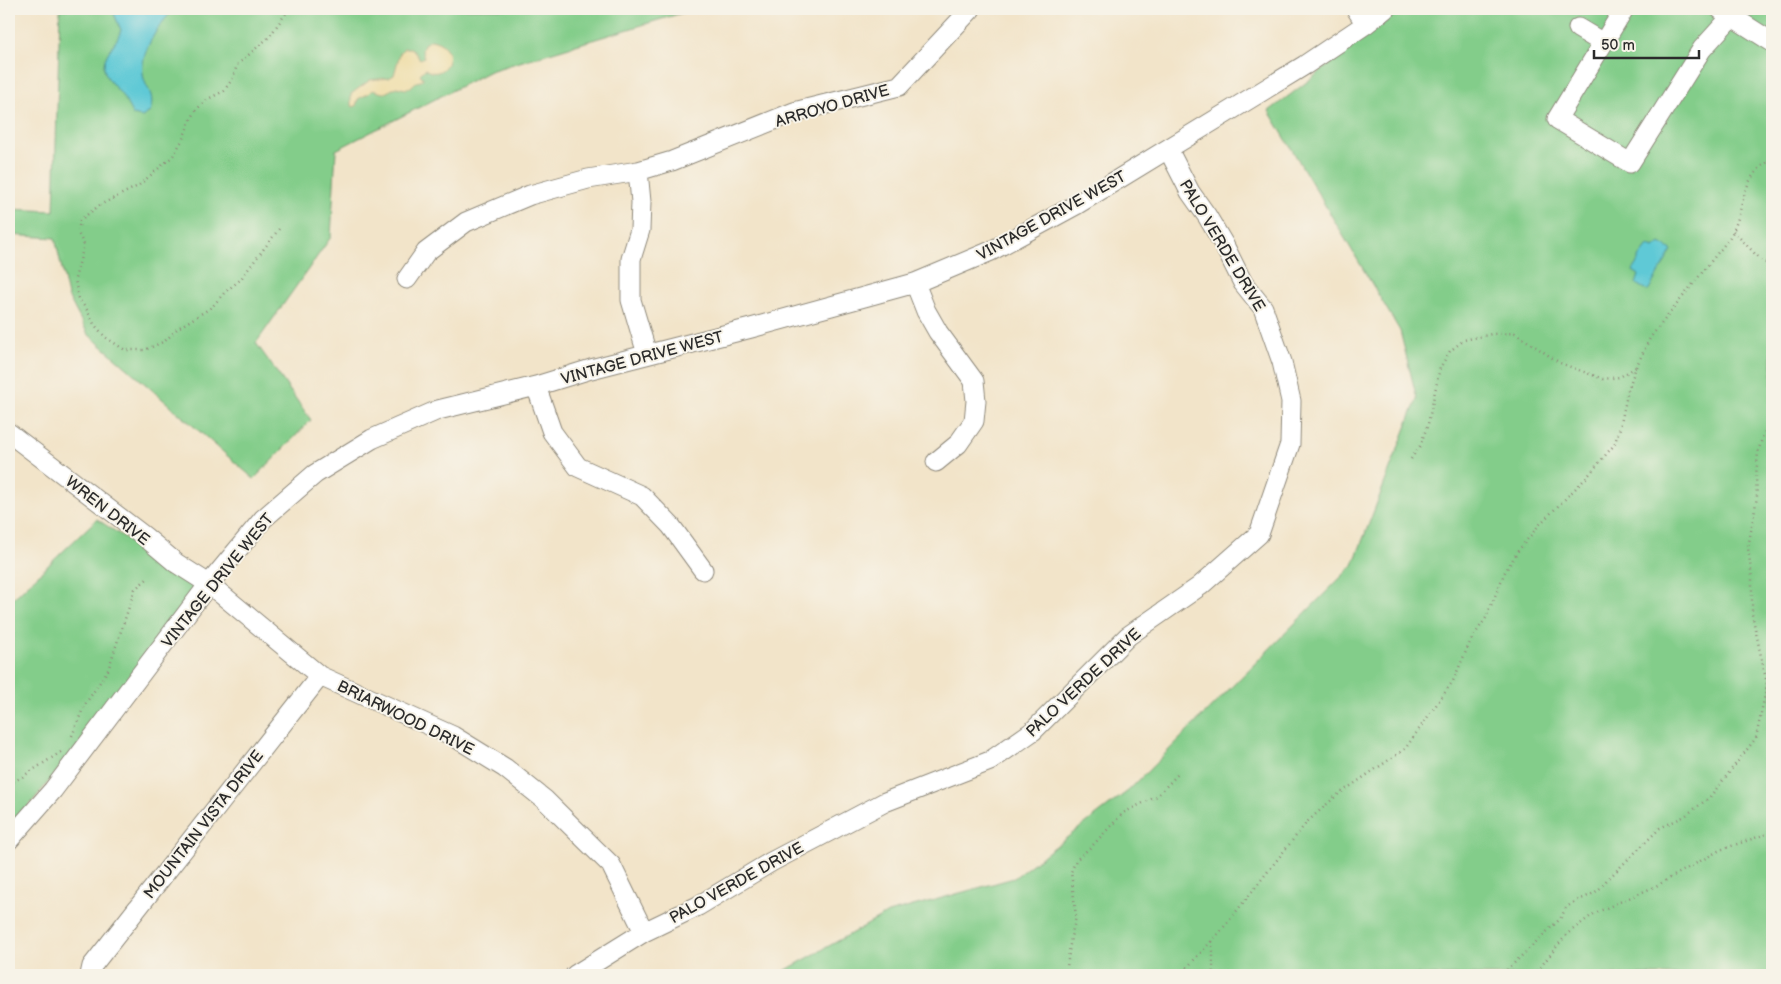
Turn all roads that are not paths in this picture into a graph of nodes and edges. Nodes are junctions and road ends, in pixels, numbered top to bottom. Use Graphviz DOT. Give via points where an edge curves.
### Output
graph roads {
  1 [pos="971,9"];
  2 [pos="1385,9"];
  3 [pos="1624,9"];
  4 [pos="1730,11"];
  5 [pos="1361,17"];
  6 [pos="1578,28"];
  7 [pos="1772,42"];
  8 [pos="1603,43"];
  9 [pos="1168,149"];
  10 [pos="638,171"];
  11 [pos="407,279"];
  12 [pos="915,283"];
  13 [pos="647,354"];
  14 [pos="536,386"];
  15 [pos="9,433"];
  16 [pos="936,462"];
  17 [pos="703,570"];
  18 [pos="209,584"];
  19 [pos="320,676"];
  20 [pos="9,840"];
  21 [pos="644,932"];
  22 [pos="90,975"];
  23 [pos="575,975"];
  1 -- 10 [label="street, ARROYO DRIVE" via="899,86 794,112 672,161"];
  2 -- 5 [label="street, VINTAGE DRIVE WEST"];
  3 -- 8 [label="street"];
  4 -- 7 [label="street"];
  4 -- 8 [label="street" via="1702,49 1630,163 1557,118"];
  5 -- 9 [label="street, VINTAGE DRIVE WEST" via="1305,66"];
  6 -- 8 [label="street"];
  9 -- 12 [label="street, VINTAGE DRIVE WEST" via="1076,205 991,251"];
  9 -- 21 [label="street, PALO VERDE DRIVE" via="1190,192 1223,243 1242,283 1263,308 1282,362 1291,401 1290,444 1258,534 1200,586 1128,636 1033,731 990,761 885,802 771,862 698,906"];
  10 -- 11 [label="street, ARROYO DRIVE" via="588,179 530,195 466,222 426,252"];
  10 -- 13 [label="street" via="640,230 631,259 631,300"];
  12 -- 13 [label="street, VINTAGE DRIVE WEST"];
  12 -- 16 [label="street" via="938,332 974,381 974,421 958,444"];
  13 -- 14 [label="street, VINTAGE DRIVE WEST"];
  14 -- 17 [label="street" via="552,432 578,467 642,496 671,526"];
  14 -- 18 [label="street, VINTAGE DRIVE WEST" via="438,410 372,439 316,474 263,519"];
  15 -- 18 [label="street, WREN DRIVE" via="176,563"];
  18 -- 19 [label="street, BRIARWOOD DRIVE"];
  18 -- 20 [label="street, VINTAGE DRIVE WEST" via="53,790"];
  19 -- 21 [label="street, BRIARWOOD DRIVE" via="453,736 505,768 545,800 611,865"];
  19 -- 22 [label="street, MOUNTAIN VISTA DRIVE" via="92,966"];
  21 -- 23 [label="street, PALO VERDE DRIVE"];
}
